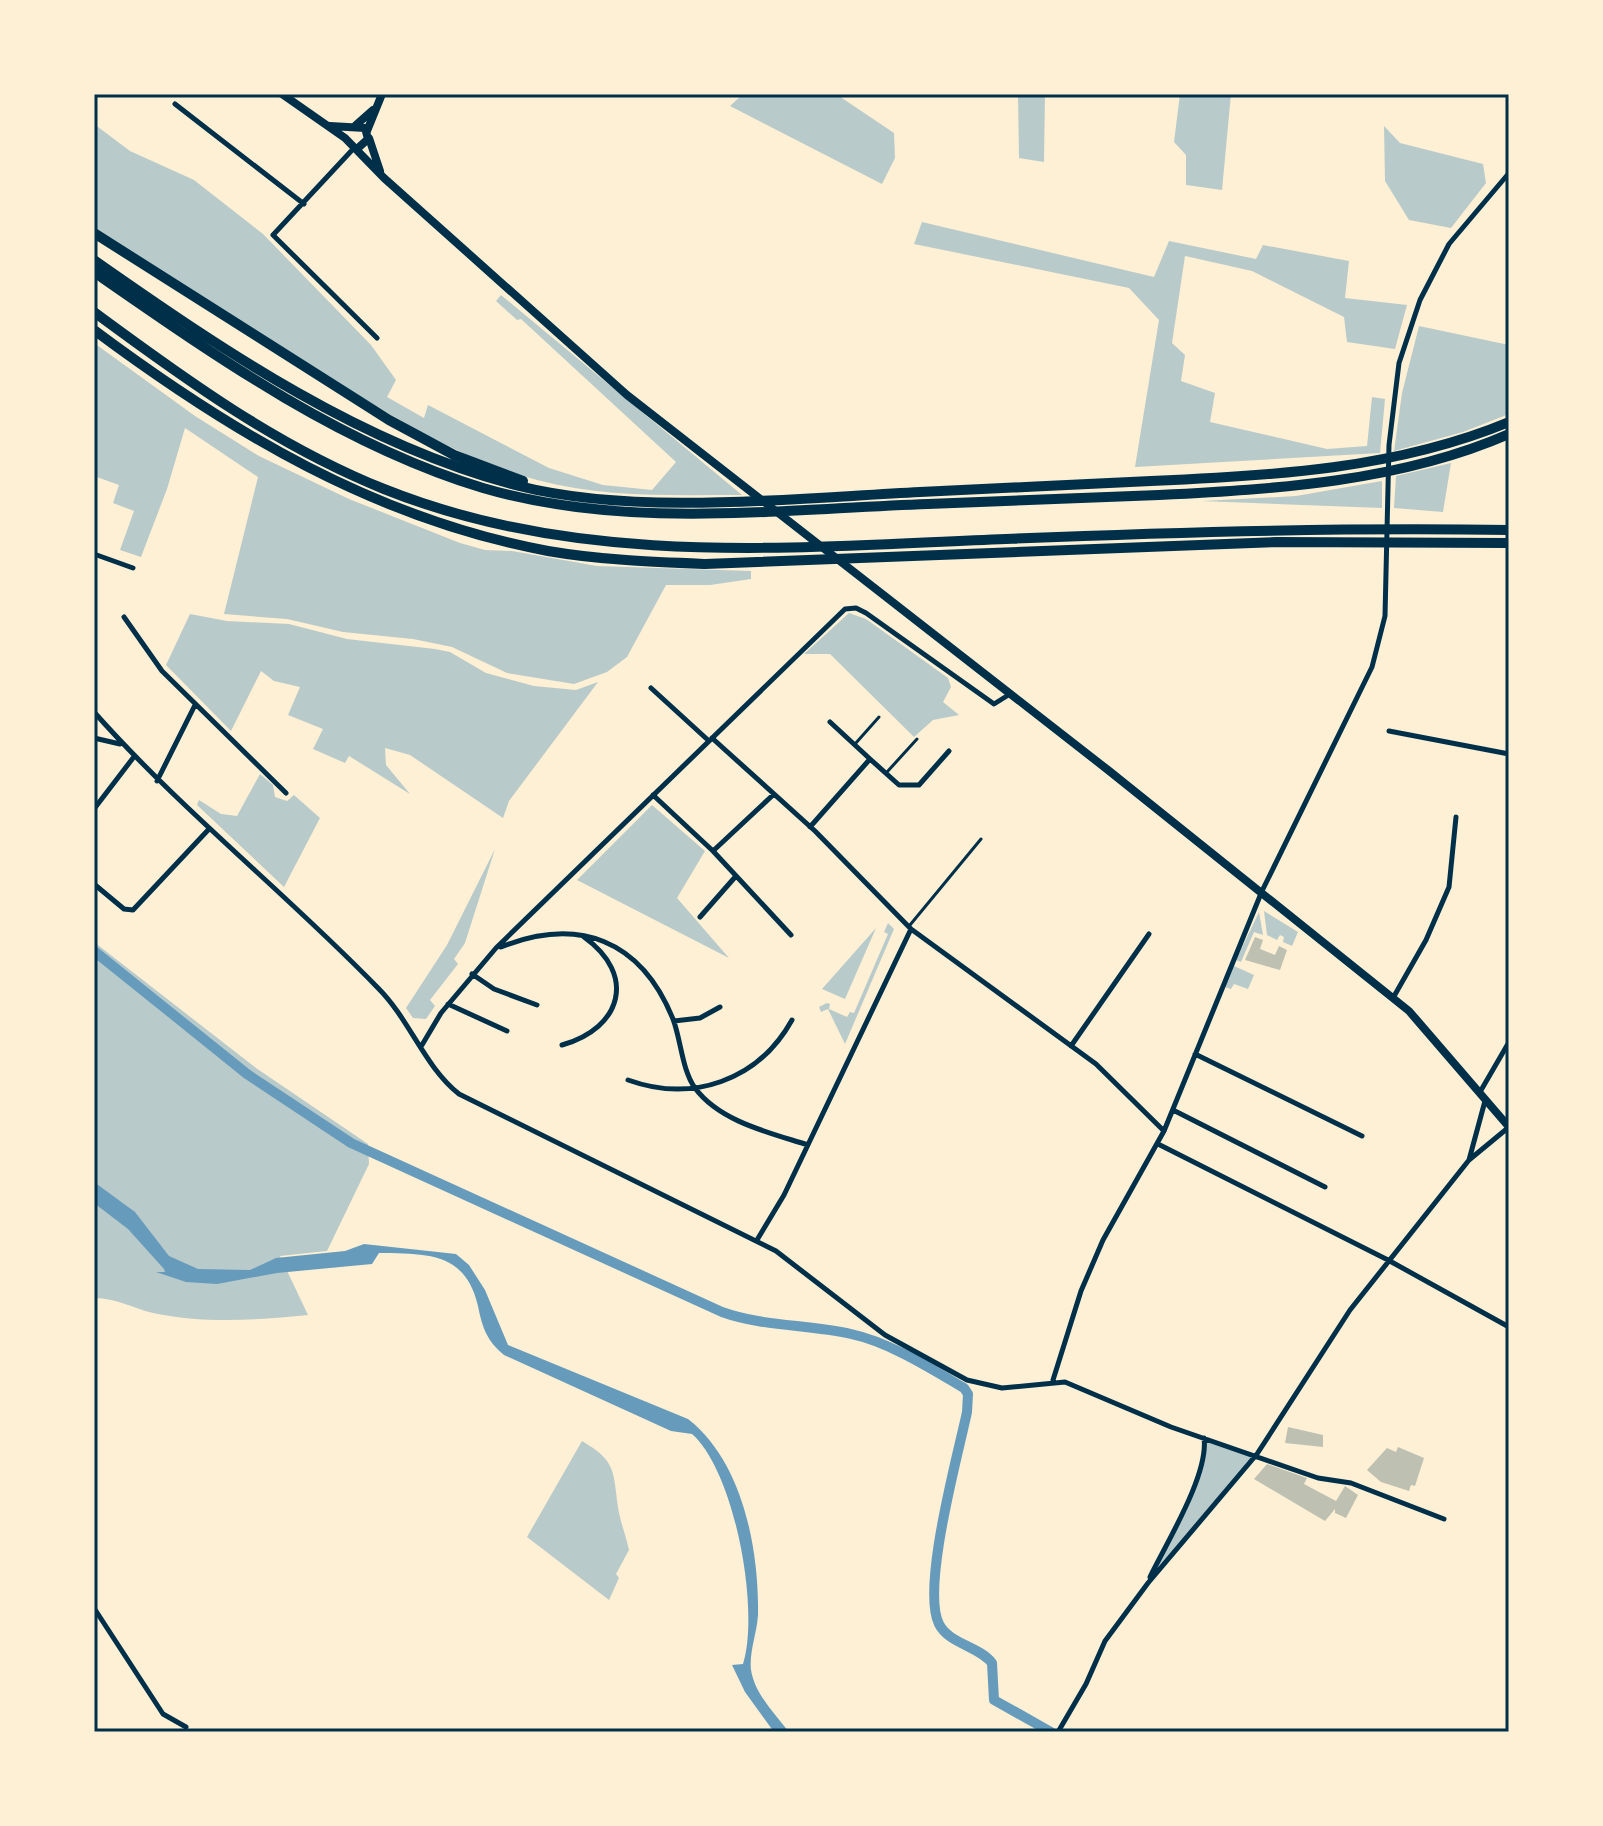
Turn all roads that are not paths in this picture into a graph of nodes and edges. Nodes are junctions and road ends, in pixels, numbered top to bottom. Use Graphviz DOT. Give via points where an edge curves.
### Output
graph roads {
  1 [pos="282,94"];
  2 [pos="382,94"];
  3 [pos="175,104"];
  4 [pos="376,107"];
  5 [pos="325,125"];
  6 [pos="353,126"];
  7 [pos="368,133"];
  8 [pos="345,138"];
  9 [pos="356,148"];
  10 [pos="1509,173"];
  11 [pos="384,178"];
  12 [pos="304,204"];
  13 [pos="94,233"];
  14 [pos="94,260"];
  15 [pos="94,272"];
  16 [pos="94,312"];
  17 [pos="94,330"];
  18 [pos="377,338"];
  19 [pos="1509,422"];
  20 [pos="1509,434"];
  21 [pos="559,493"];
  22 [pos="1507,529"];
  23 [pos="1507,543"];
  24 [pos="94,554"];
  25 [pos="133,568"];
  26 [pos="124,617"];
  27 [pos="651,688"];
  28 [pos="1010,694"];
  29 [pos="195,705"];
  30 [pos="96,714"];
  31 [pos="879,717"];
  32 [pos="830,722"];
  33 [pos="94,725"];
  34 [pos="1389,731"];
  35 [pos="94,738"];
  36 [pos="917,739"];
  37 [pos="711,740"];
  38 [pos="121,744"];
  39 [pos="854,744"];
  40 [pos="949,751"];
  41 [pos="1509,754"];
  42 [pos="133,758"];
  43 [pos="870,759"];
  44 [pos="886,773"];
  45 [pos="157,781"];
  46 [pos="286,793"];
  47 [pos="774,794"];
  48 [pos="653,795"];
  49 [pos="94,809"];
  50 [pos="1456,817"];
  51 [pos="810,827"];
  52 [pos="209,829"];
  53 [pos="981,839"];
  54 [pos="713,851"];
  55 [pos="736,876"];
  56 [pos="94,884"];
  57 [pos="1262,891"];
  58 [pos="700,917"];
  59 [pos="909,928"];
  60 [pos="1149,934"];
  61 [pos="791,935"];
  62 [pos="583,936"];
  63 [pos="496,948"];
  64 [pos="472,974"];
  65 [pos="1393,998"];
  66 [pos="448,1004"];
  67 [pos="537,1005"];
  68 [pos="720,1007"];
  69 [pos="792,1020"];
  70 [pos="674,1021"];
  71 [pos="507,1031"];
  72 [pos="1509,1042"];
  73 [pos="421,1045"];
  74 [pos="562,1045"];
  75 [pos="1071,1046"];
  76 [pos="1195,1054"];
  77 [pos="628,1080"];
  78 [pos="695,1088"];
  79 [pos="1483,1096"];
  80 [pos="1173,1110"];
  81 [pos="1509,1127"];
  82 [pos="1164,1131"];
  83 [pos="1362,1136"];
  84 [pos="1158,1144"];
  85 [pos="808,1145"];
  86 [pos="1469,1160"];
  87 [pos="1325,1187"];
  88 [pos="757,1240"];
  89 [pos="1388,1260"];
  90 [pos="1509,1327"];
  91 [pos="1053,1380"];
  92 [pos="1204,1438"];
  93 [pos="1257,1454"];
  94 [pos="1444,1519"];
  95 [pos="1148,1583"];
  96 [pos="94,1608"];
  97 [pos="186,1727"];
  98 [pos="1058,1732"];
  1 -- 5 [label="main road"];
  2 -- 4 [label="main road"];
  3 -- 12 [label="street"];
  4 -- 6 [label="main road"];
  4 -- 7 [label="main road"];
  5 -- 6 [label="main road"];
  5 -- 8 [label="main road"];
  6 -- 7 [label="main road"];
  6 -- 8 [label="main road"];
  7 -- 9 [label="main road" via="364,146"];
  7 -- 11 [label="main road"];
  8 -- 9 [label="main road"];
  9 -- 11 [label="main road"];
  9 -- 12 [label="street"];
  10 -- 57 [label="street" via="1449,244 1420,300 1399,363 1389,445 1385,616 1372,667"];
  11 -- 28 [label="main road" via="550,329"];
  12 -- 18 [label="street" via="273,235"];
  13 -- 21 [label="highway" via="389,420 454,455"];
  14 -- 21 [label="highway" via="332,412 470,472"];
  15 -- 20 [label="highway" via="325,421 412,463 551,505 618,512 726,511 1290,486 1422,464"];
  16 -- 22 [label="highway" via="235,412 334,467 424,503 586,541 701,549 1276,528"];
  17 -- 23 [label="highway" via="224,422 334,483 419,516 551,551 705,564 1276,542"];
  19 -- 21 [label="highway" via="1466,440 1371,462 1270,474 768,499 622,502"];
  24 -- 25 [label="street"];
  26 -- 29 [label="street" via="150,656"];
  27 -- 37 [label="street"];
  28 -- 37 [label="street" via="994,704 866,613 851,608"];
  28 -- 57 [label="main road"];
  29 -- 45 [label="street"];
  29 -- 46 [label="street"];
  30 -- 33 [label="street"];
  30 -- 38 [label="street"];
  31 -- 39 [label="lane"];
  32 -- 39 [label="street"];
  34 -- 41 [label="street"];
  35 -- 38 [label="street"];
  36 -- 44 [label="lane"];
  37 -- 47 [label="street"];
  37 -- 48 [label="street"];
  38 -- 42 [label="street"];
  39 -- 43 [label="street"];
  40 -- 44 [label="street" via="919,785 899,785"];
  42 -- 45 [label="street"];
  42 -- 49 [label="street"];
  43 -- 44 [label="street"];
  43 -- 51 [label="street"];
  45 -- 52 [label="street"];
  47 -- 51 [label="street"];
  47 -- 54 [label="street"];
  48 -- 54 [label="street"];
  48 -- 63 [label="street"];
  50 -- 65 [label="street" via="1449,887"];
  51 -- 59 [label="street"];
  52 -- 56 [label="street" via="133,910 124,909"];
  52 -- 73 [label="street" via="375,985"];
  53 -- 59 [label="lane"];
  54 -- 55 [label="street"];
  55 -- 58 [label="street"];
  55 -- 61 [label="street"];
  57 -- 65 [label="main road"];
  57 -- 76 [label="street"];
  59 -- 75 [label="street"];
  59 -- 85 [label="street"];
  60 -- 75 [label="street"];
  62 -- 63 [label="street" via="536,936"];
  62 -- 70 [label="street" via="606,940 635,960"];
  62 -- 74 [label="street" via="609,961 617,987 601,1027"];
  63 -- 64 [label="street"];
  64 -- 66 [label="street"];
  64 -- 67 [label="street" via="494,989"];
  65 -- 79 [label="main road"];
  66 -- 71 [label="street"];
  66 -- 73 [label="street"];
  68 -- 70 [label="street" via="700,1018"];
  69 -- 78 [label="street" via="775,1045 747,1070"];
  70 -- 78 [label="street"];
  72 -- 79 [label="street"];
  73 -- 88 [label="street" via="439,1075 459,1094"];
  75 -- 82 [label="street" via="1134,1098"];
  76 -- 80 [label="street"];
  76 -- 83 [label="street"];
  77 -- 78 [label="street" via="659,1090"];
  78 -- 85 [label="street" via="742,1123"];
  79 -- 81 [label="main road"];
  79 -- 86 [label="street"];
  80 -- 82 [label="street"];
  80 -- 87 [label="street"];
  81 -- 86 [label="street"];
  82 -- 84 [label="street"];
  84 -- 89 [label="street"];
  84 -- 91 [label="street" via="1103,1240"];
  85 -- 88 [label="street"];
  86 -- 89 [label="street"];
  88 -- 91 [label="street" via="885,1335 967,1380 1002,1388"];
  89 -- 90 [label="street"];
  89 -- 93 [label="street"];
  91 -- 92 [label="street"];
  92 -- 93 [label="street"];
  92 -- 95 [label="street" via="1196,1479"];
  93 -- 94 [label="street"];
  93 -- 95 [label="street"];
  95 -- 98 [label="street" via="1105,1641"];
  96 -- 97 [label="street" via="163,1714"];
}
